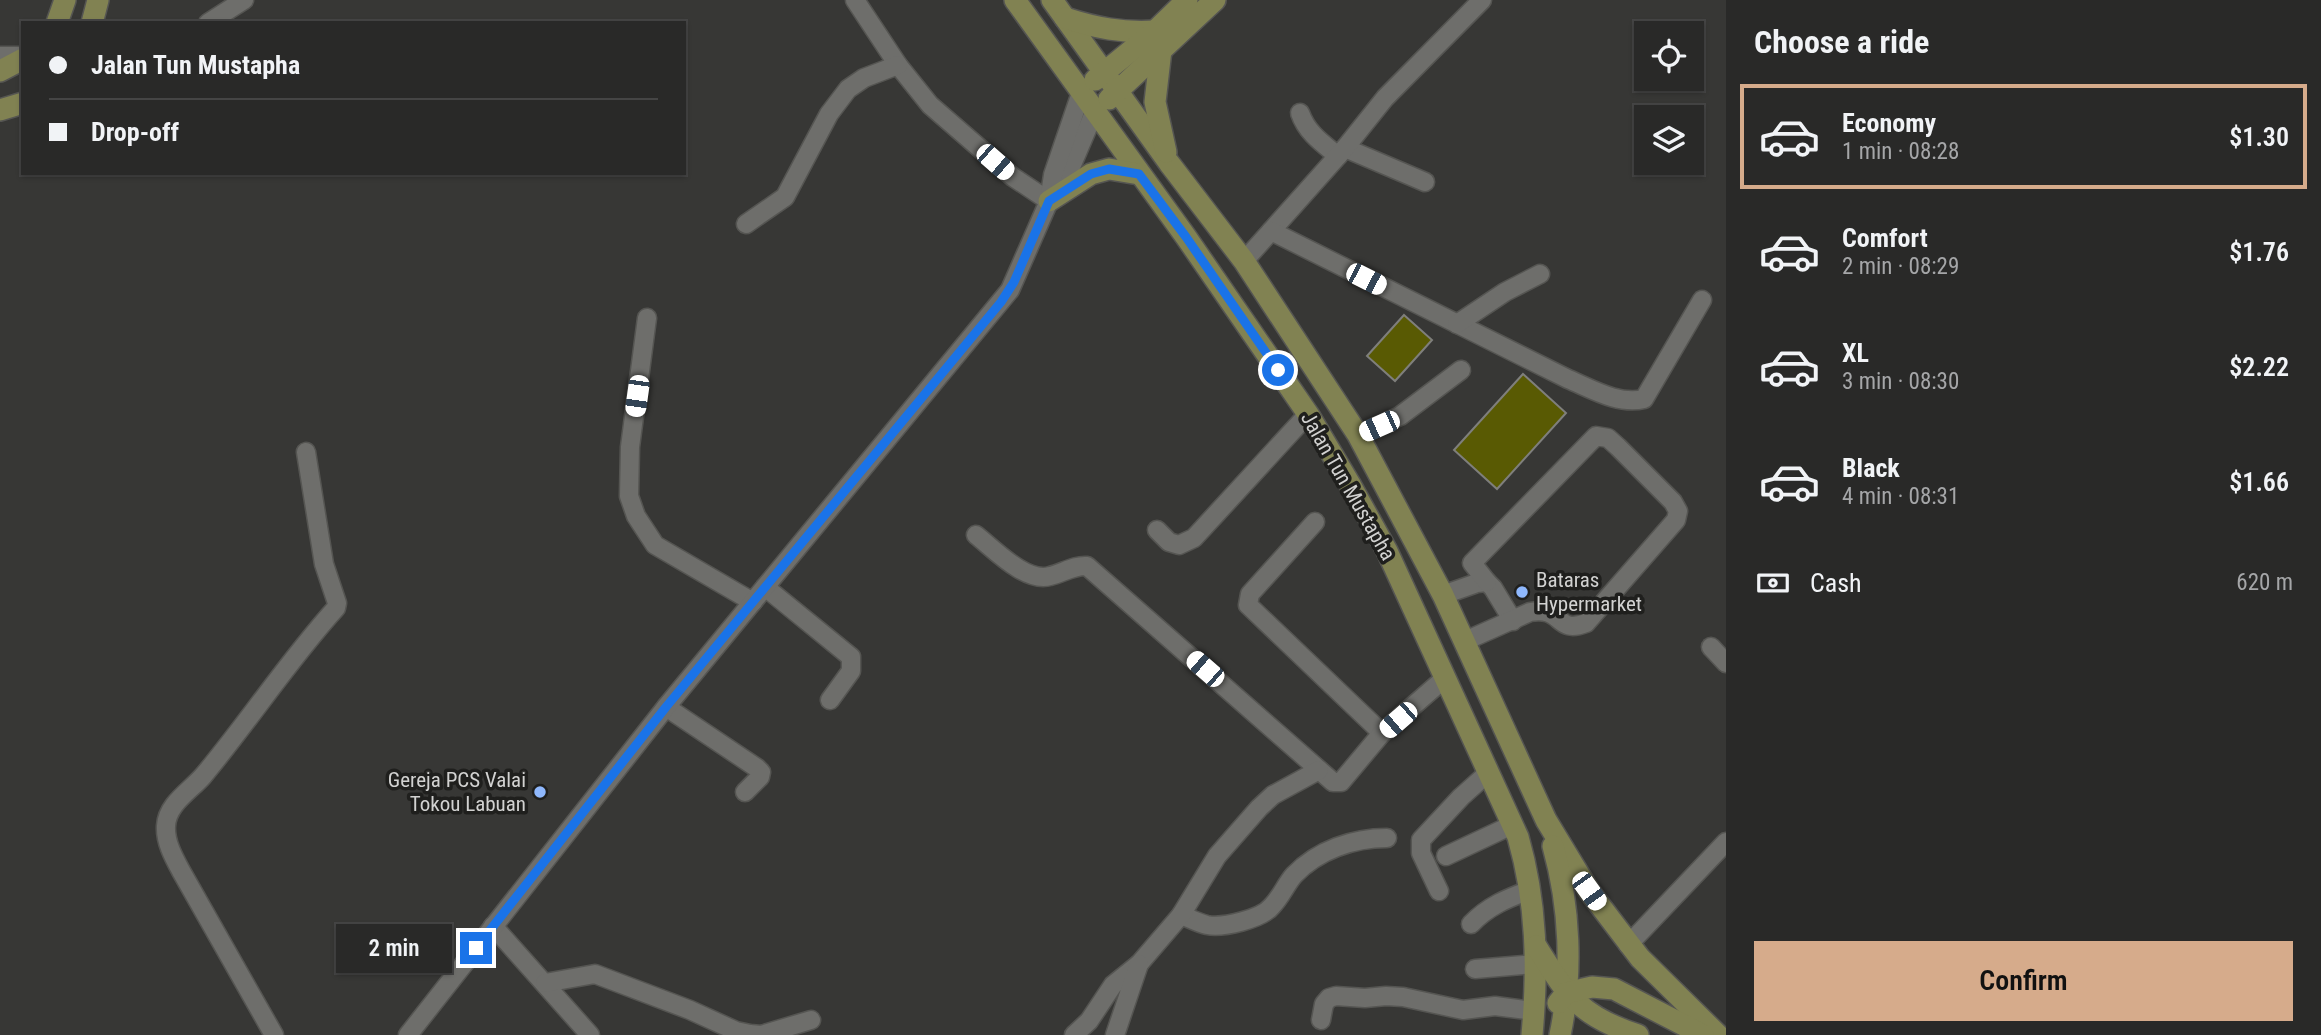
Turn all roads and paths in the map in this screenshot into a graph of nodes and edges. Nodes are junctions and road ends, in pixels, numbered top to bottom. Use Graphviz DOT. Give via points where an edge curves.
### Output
graph roads {
  1 [pos="65,0"];
  2 [pos="98,0"];
  3 [pos="244,0"];
  4 [pos="1187,0"];
  5 [pos="1215,0"];
  6 [pos="856,1"];
  7 [pos="1479,2"];
  8 [pos="1021,8"];
  9 [pos="1058,9"];
  10 [pos="58,21"];
  11 [pos="93,21"];
  12 [pos="211,21"];
  13 [pos="1158,41"];
  14 [pos="0,56"];
  15 [pos="21,58"];
  16 [pos="21,59"];
  17 [pos="898,65"];
  18 [pos="0,71"];
  19 [pos="1104,72"];
  20 [pos="1118,90"];
  21 [pos="1081,93"];
  22 [pos="21,104"];
  23 [pos="0,110"];
  24 [pos="1094,113"];
  25 [pos="1300,113"];
  26 [pos="1342,152"];
  27 [pos="1169,163"];
  28 [pos="1139,174"];
  29 [pos="1424,182"];
  30 [pos="1049,201"];
  31 [pos="746,224"];
  32 [pos="1271,231"];
  33 [pos="1244,261"];
  34 [pos="1540,274"];
  35 [pos="1702,300"];
  36 [pos="647,318"];
  37 [pos="1457,324"];
  38 [pos="1461,370"];
  39 [pos="1308,414"];
  40 [pos="1358,435"];
  41 [pos="306,452"];
  42 [pos="1315,522"];
  43 [pos="1157,530"];
  44 [pos="976,535"];
  45 [pos="1487,582"];
  46 [pos="765,587"];
  47 [pos="1443,595"];
  48 [pos="752,602"];
  49 [pos="1513,621"];
  50 [pos="1465,641"];
  51 [pos="1711,647"];
  52 [pos="1726,663"];
  53 [pos="1445,678"];
  54 [pos="830,700"];
  55 [pos="666,707"];
  56 [pos="1382,733"];
  57 [pos="1319,770"];
  58 [pos="1489,772"];
  59 [pos="745,792"];
  60 [pos="1546,820"];
  61 [pos="1512,825"];
  62 [pos="1387,838"];
  63 [pos="1726,842"];
  64 [pos="1446,856"];
  65 [pos="1530,890"];
  66 [pos="1439,891"];
  67 [pos="1181,915"];
  68 [pos="1471,923"];
  69 [pos="493,926"];
  70 [pos="1628,945"];
  71 [pos="1536,955"];
  72 [pos="1139,964"];
  73 [pos="1475,969"];
  74 [pos="545,983"];
  75 [pos="1566,993"];
  76 [pos="1534,1011"];
  77 [pos="811,1020"];
  78 [pos="1321,1020"];
  79 [pos="274,1035"];
  80 [pos="408,1035"];
  81 [pos="590,1035"];
  82 [pos="1074,1035"];
  83 [pos="1115,1035"];
  84 [pos="1534,1035"];
  85 [pos="1560,1035"];
  86 [pos="1639,1035"];
  87 [pos="1703,1035"];
  88 [pos="1717,1035"];
  1 -- 10 [label="main road"];
  2 -- 11 [label="main road"];
  3 -- 12 [label="street"];
  4 -- 13 [label="main road"];
  5 -- 13 [label="main road"];
  6 -- 17 [label="street"];
  7 -- 26 [label="street" via="1385,98"];
  8 -- 21 [label="main road, Jalan Tun Mustapha"];
  9 -- 13 [label="main road" via="1094,28"];
  9 -- 19 [label="main road"];
  13 -- 19 [label="main road"];
  13 -- 20 [label="main road"];
  13 -- 27 [label="main road" via="1155,102"];
  14 -- 15 [label="street"];
  16 -- 18 [label="main road"];
  17 -- 30 [label="street" via="930,105 1013,177"];
  17 -- 31 [label="street" via="848,89 829,114 785,197"];
  19 -- 20 [label="main road"];
  19 -- 21 [label="main road"];
  20 -- 24 [label="main road"];
  20 -- 27 [label="main road"];
  21 -- 24 [label="main road, Jalan Tun Mustapha"];
  21 -- 30 [label="street" via="1053,175"];
  22 -- 23 [label="main road"];
  24 -- 28 [label="main road, Jalan Tun Mustapha"];
  24 -- 30 [label="street" via="1066,181"];
  25 -- 26 [label="street" via="1312,135"];
  26 -- 29 [label="street"];
  26 -- 32 [label="street"];
  27 -- 33 [label="main road"];
  28 -- 30 [label="main road" via="1109,169 1091,174"];
  28 -- 39 [label="main road, Jalan Tun Mustapha"];
  30 -- 46 [label="street" via="1010,290"];
  32 -- 33 [label="street"];
  32 -- 37 [label="street"];
  33 -- 40 [label="main road"];
  34 -- 37 [label="street"];
  35 -- 37 [label="street" via="1644,399 1632,402 1568,379"];
  36 -- 48 [label="street" via="630,447 629,495 636,516 655,545"];
  38 -- 40 [label="street" via="1400,416"];
  39 -- 43 [label="street" via="1194,538 1179,545"];
  39 -- 53 [label="main road, Jalan Tun Mustapha" via="1387,551"];
  40 -- 47 [label="main road"];
  41 -- 79 [label="street" via="336,608 221,754 176,803 166,826 181,871"];
  42 -- 56 [label="street" via="1250,594 1248,605"];
  44 -- 57 [label="street" via="1025,574 1047,578 1087,566"];
  45 -- 47 [label="street"];
  45 -- 49 [label="street"];
  45 -- 49 [label="street" via="1472,563 1596,436 1608,438 1673,502 1678,510 1676,520 1586,623 1565,626 1549,611 1541,610"];
  46 -- 48 [label="street"];
  46 -- 54 [label="street" via="851,657 851,671"];
  47 -- 50 [label="main road"];
  48 -- 55 [label="street"];
  49 -- 50 [label="street"];
  50 -- 60 [label="main road"];
  51 -- 52 [label="street"];
  53 -- 56 [label="street"];
  53 -- 58 [label="main road, Jalan Tun Mustapha"];
  55 -- 59 [label="street" via="761,772"];
  55 -- 69 [label="street"];
  56 -- 57 [label="street" via="1341,782 1333,782"];
  57 -- 67 [label="street" via="1259,808 1217,856"];
  58 -- 61 [label="main road, Jalan Tun Mustapha"];
  58 -- 66 [label="street" via="1421,840 1421,853"];
  60 -- 70 [label="main road"];
  60 -- 75 [label="main road" via="1566,903"];
  61 -- 64 [label="street"];
  61 -- 65 [label="main road, Jalan Tun Mustapha"];
  62 -- 67 [label="street" via="1356,841 1312,860 1293,877 1271,909 1256,918 1208,926"];
  63 -- 70 [label="street"];
  65 -- 68 [label="street" via="1503,900"];
  65 -- 71 [label="main road, Jalan Tun Mustapha"];
  67 -- 72 [label="street"];
  69 -- 74 [label="street"];
  69 -- 80 [label="street"];
  70 -- 88 [label="main road"];
  71 -- 73 [label="street"];
  71 -- 75 [label="main road"];
  71 -- 76 [label="main road, Jalan Tun Mustapha"];
  72 -- 82 [label="street" via="1113,985 1090,1021"];
  72 -- 83 [label="street"];
  74 -- 77 [label="street" via="595,974 750,1034"];
  74 -- 81 [label="street"];
  75 -- 84 [label="main road"];
  75 -- 85 [label="main road"];
  75 -- 86 [label="main road" via="1592,1016"];
  75 -- 87 [label="main road" via="1592,987 1614,989"];
  76 -- 78 [label="street" via="1495,1006 1463,1010 1395,996 1336,996 1324,1004"];
  76 -- 84 [label="main road, Jalan Tun Mustapha"];
}
